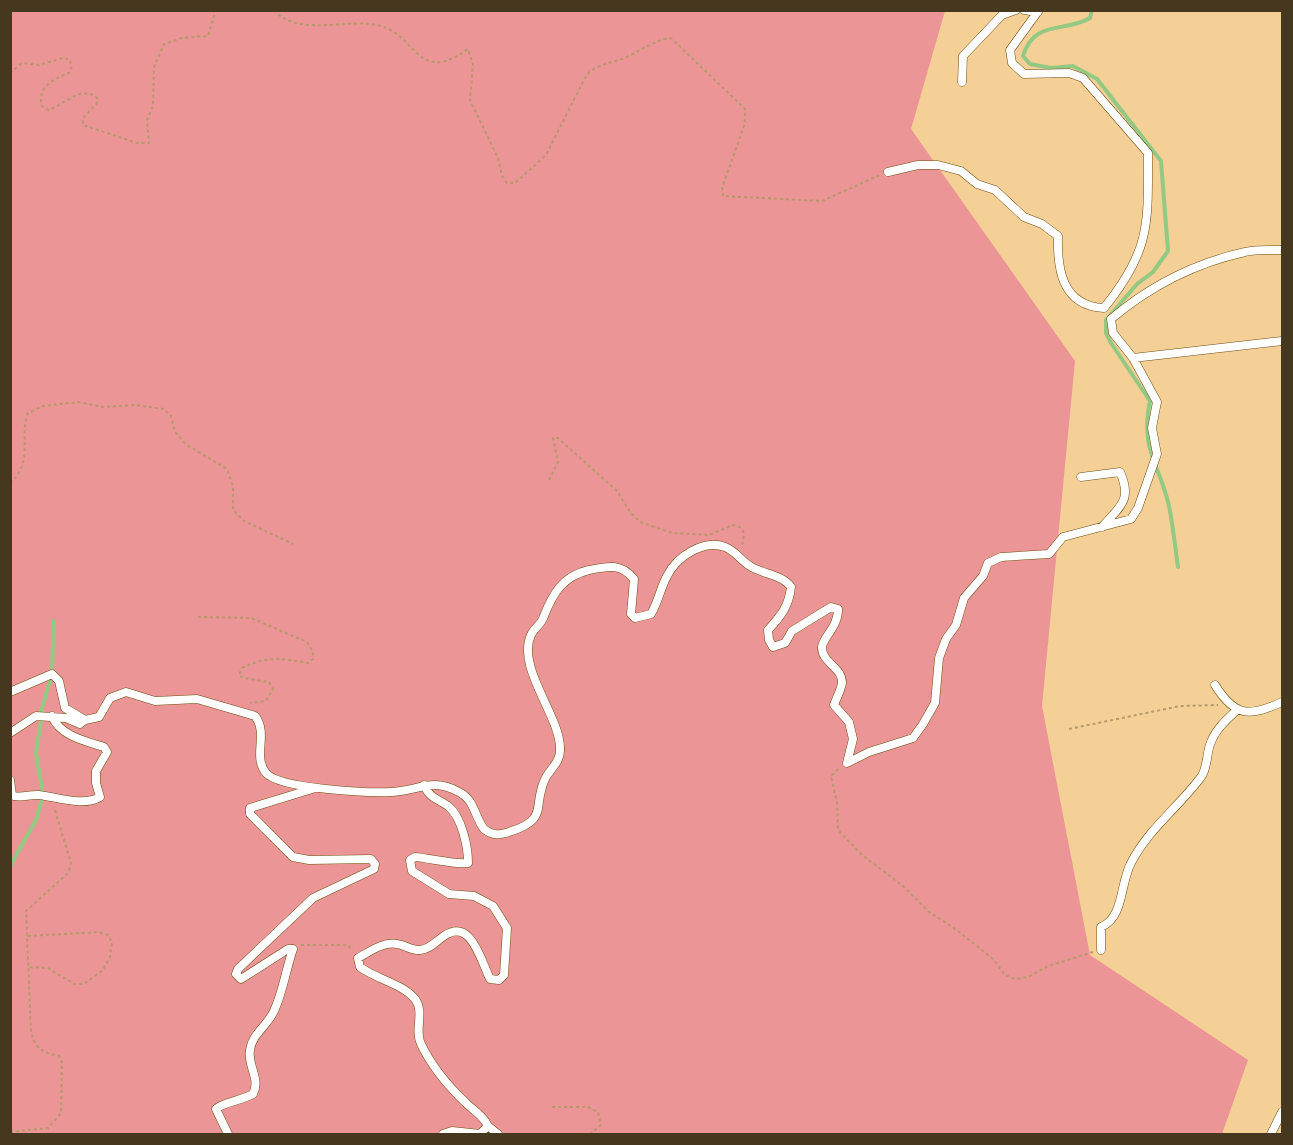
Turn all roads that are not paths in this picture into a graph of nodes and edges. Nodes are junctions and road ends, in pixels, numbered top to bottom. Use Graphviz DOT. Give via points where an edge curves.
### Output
graph roads {
  1 [pos="1016,10"];
  2 [pos="1024,10"];
  3 [pos="1039,11"];
  4 [pos="962,82"];
  5 [pos="888,172"];
  6 [pos="1282,250"];
  7 [pos="1104,308"];
  8 [pos="1111,319"];
  9 [pos="1282,341"];
  10 [pos="1133,358"];
  11 [pos="1082,477"];
  12 [pos="1102,527"];
  13 [pos="1215,685"];
  14 [pos="10,692"];
  15 [pos="1282,702"];
  16 [pos="1237,710"];
  17 [pos="52,716"];
  18 [pos="85,720"];
  19 [pos="10,733"];
  20 [pos="10,780"];
  21 [pos="424,785"];
  22 [pos="312,789"];
  23 [pos="11,795"];
  24 [pos="1101,950"];
  25 [pos="1282,1112"];
  26 [pos="488,1126"];
  27 [pos="228,1134"];
  28 [pos="443,1134"];
  29 [pos="498,1134"];
  30 [pos="1271,1134"];
  1 -- 4 [label="lane" via="1002,15 963,56"];
  2 -- 3 [label="lane"];
  3 -- 7 [label="lane" via="1010,50 1012,63 1024,74 1069,73 1083,78 1148,153 1144,240 1121,287"];
  5 -- 7 [label="lane" via="938,165 961,171 977,184 995,190 1024,217 1058,236 1061,279 1083,303"];
  6 -- 8 [label="lane" via="1246,251 1174,276"];
  7 -- 8 [label="lane"];
  8 -- 10 [label="lane" via="1113,333"];
  9 -- 10 [label="lane"];
  10 -- 12 [label="lane" via="1157,402 1152,429 1157,454 1131,519"];
  11 -- 12 [label="lane" via="1120,472 1125,482 1122,508"];
  12 -- 21 [label="lane" via="1063,537 1049,554 1001,557 988,563 983,576 964,598 956,625 946,639 939,658 934,703 923,724 913,738 847,763 853,739 849,722 834,705 842,685 841,676 822,652 822,644 838,619 838,609 831,607 792,631 785,643 773,647 768,630 782,616 790,601 791,587 788,582 757,571 724,547 708,544 675,564 651,614 635,618 631,614 634,579 627,570 618,566 588,570 559,585 547,604 544,619 530,636 534,676 551,714 560,748 558,760 546,777 538,814 526,826 498,835 489,833 479,823 474,805 460,792 434,783"];
  13 -- 16 [label="lane" via="1227,704"];
  14 -- 18 [label="lane" via="52,674 59,681 65,708"];
  15 -- 16 [label="lane" via="1254,712"];
  16 -- 24 [label="lane" via="1220,726 1210,743 1202,776 1161,819 1131,863 1116,914 1108,925 1101,927"];
  17 -- 18 [label="lane" via="80,724"];
  17 -- 19 [label="lane" via="36,716"];
  17 -- 23 [label="lane" via="56,726 104,747 107,752 96,771 98,799"];
  18 -- 22 [label="lane" via="99,717 110,698 126,692 155,701 197,699 255,716 260,722 259,751 266,773 271,778"];
  20 -- 23 [label="lane"];
  21 -- 22 [label="lane" via="393,792"];
  21 -- 26 [label="lane" via="429,796 456,814 468,863 415,857 410,861 412,871 449,894 474,896 493,906 507,928 504,975 499,980 490,979 472,939 456,931 428,949 416,951 396,943 358,957 360,967 370,975 417,1000 420,1041 429,1059 465,1102 485,1118"];
  22 -- 27 [label="lane" via="250,808 250,814 293,857 371,859 374,869 313,898 238,969 236,974 241,979 292,949 274,1013 250,1049 256,1089 241,1101 219,1104 216,1109"];
  25 -- 30 [label="lane"];
  26 -- 28 [label="lane" via="480,1134"];
  26 -- 29 [label="lane"];
}
